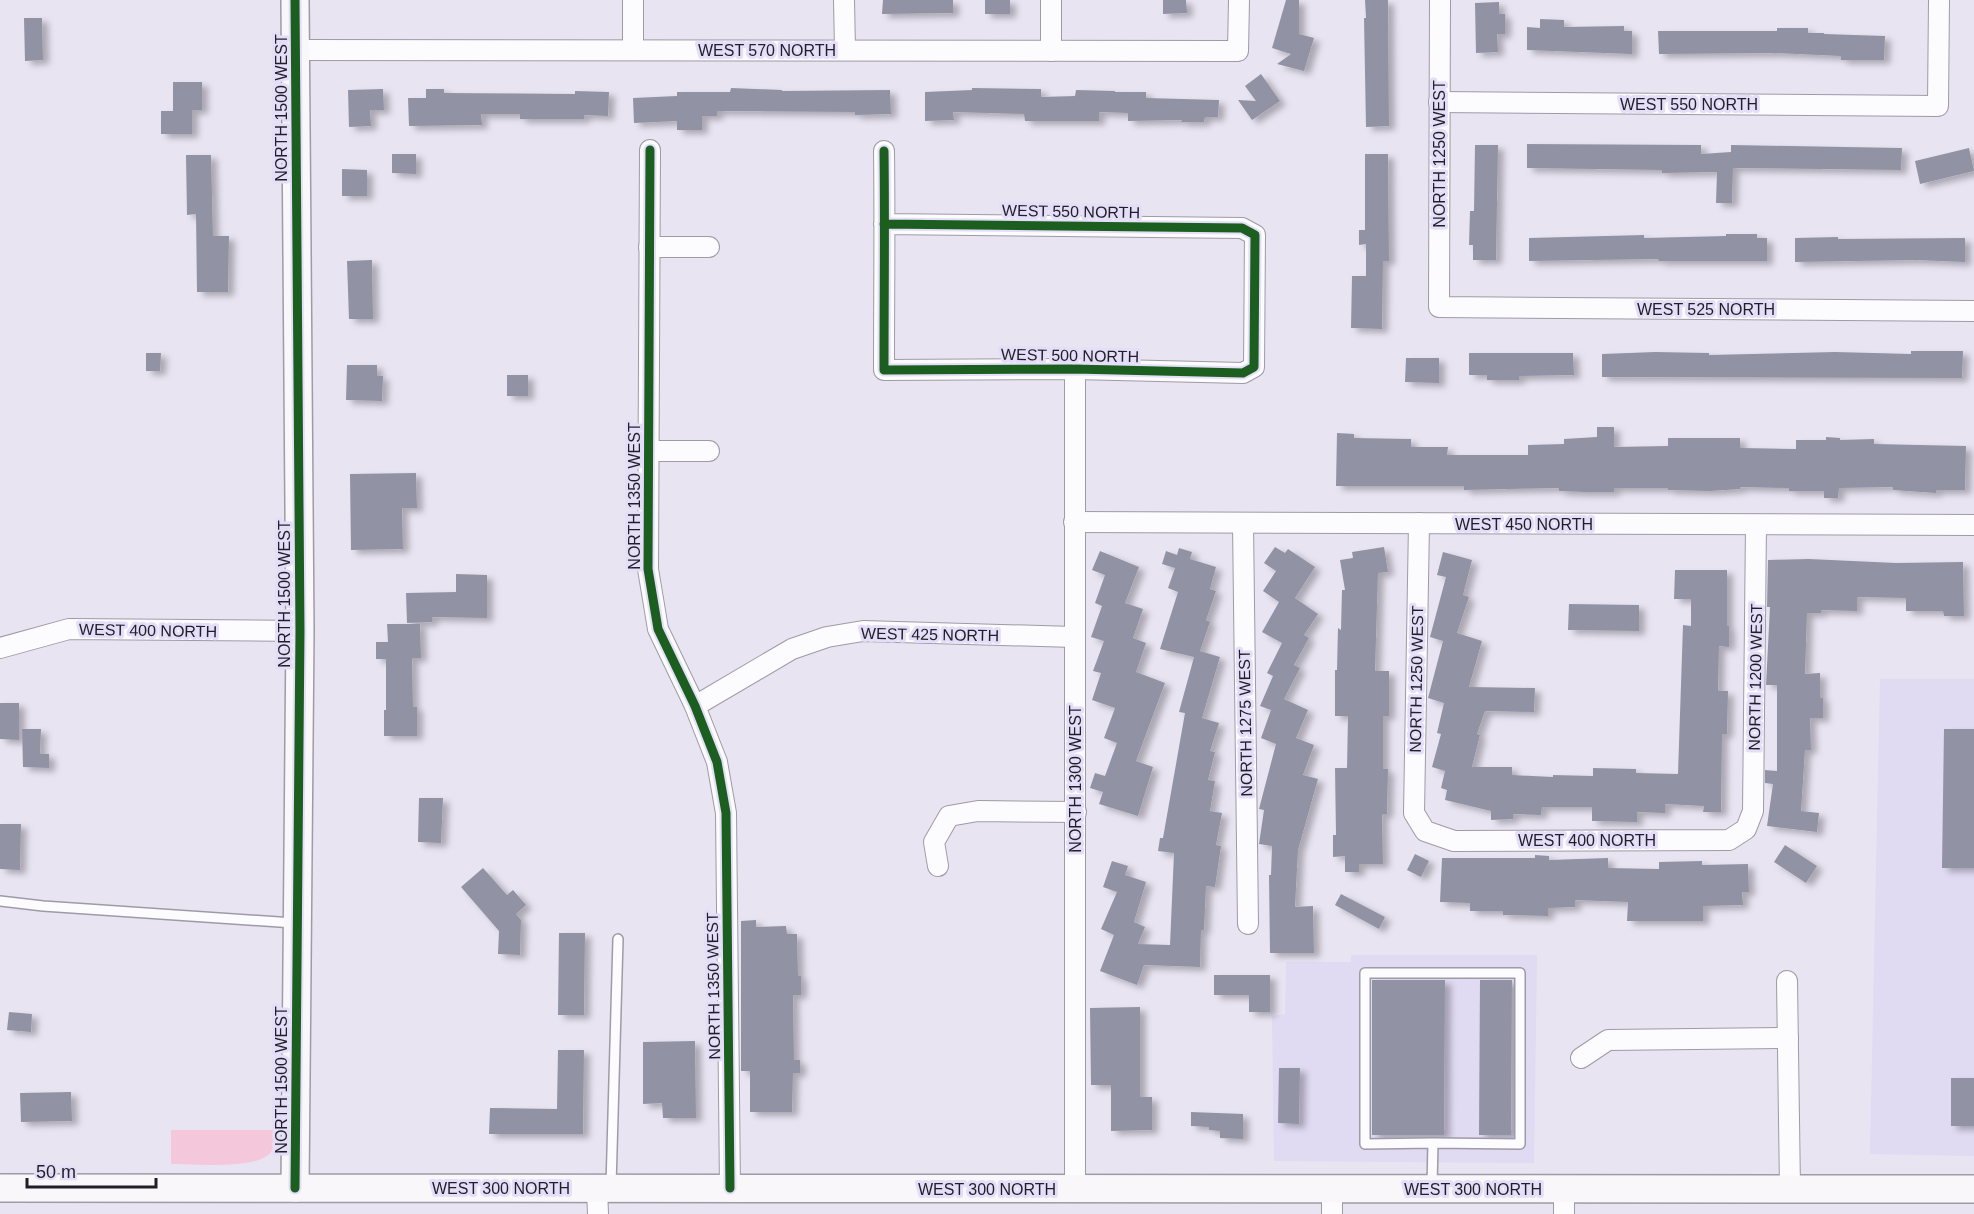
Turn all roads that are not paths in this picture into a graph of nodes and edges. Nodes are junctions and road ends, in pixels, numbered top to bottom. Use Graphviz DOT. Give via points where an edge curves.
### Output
graph roads {
  1 [pos="295,0"];
  2 [pos="633,0"];
  3 [pos="844,0"];
  4 [pos="1051,0"];
  5 [pos="1239,0"];
  6 [pos="1440,0"];
  7 [pos="1939,0"];
  8 [pos="295,51"];
  9 [pos="633,51"];
  10 [pos="845,51"];
  11 [pos="1051,51"];
  12 [pos="1439,102"];
  13 [pos="650,150"];
  14 [pos="884,151"];
  15 [pos="884,224"];
  16 [pos="649,248"];
  17 [pos="708,248"];
  18 [pos="1439,307"];
  19 [pos="1974,311"];
  20 [pos="1254,367"];
  21 [pos="1075,369"];
  22 [pos="649,451"];
  23 [pos="708,451"];
  24 [pos="1074,522"];
  25 [pos="1243,523"];
  26 [pos="1419,524"];
  27 [pos="1756,525"];
  28 [pos="1974,525"];
  29 [pos="300,631"];
  30 [pos="1074,637"];
  31 [pos="0,648"];
  32 [pos="695,706"];
  33 [pos="1076,812"];
  34 [pos="1746,829"];
  35 [pos="1425,831"];
  36 [pos="938,866"];
  37 [pos="0,901"];
  38 [pos="297,924"];
  39 [pos="1248,924"];
  40 [pos="618,939"];
  41 [pos="1787,981"];
  42 [pos="1788,1038"];
  43 [pos="1581,1058"];
  44 [pos="1433,1143"];
  45 [pos="0,1188"];
  46 [pos="295,1188"];
  47 [pos="730,1188"];
  48 [pos="1075,1189"];
  49 [pos="1431,1189"];
  50 [pos="1790,1189"];
  51 [pos="1974,1189"];
  52 [pos="602,1197"];
  53 [pos="1332,1201"];
  54 [pos="1564,1201"];
  1 -- 8 [label="main road, NORTH 1500 WEST"];
  2 -- 9 [label="street"];
  3 -- 10 [label="street"];
  4 -- 11 [label="street"];
  5 -- 11 [label="street, WEST 570 NORTH" via="1238,51"];
  6 -- 12 [label="street, NORTH 1250 WEST"];
  7 -- 12 [label="street, WEST 550 NORTH" via="1938,106"];
  8 -- 9 [label="street, WEST 570 NORTH"];
  8 -- 29 [label="main road, NORTH 1500 WEST"];
  9 -- 10 [label="street, WEST 570 NORTH"];
  10 -- 11 [label="street, WEST 570 NORTH"];
  12 -- 18 [label="street, NORTH 1250 WEST"];
  13 -- 16 [label="street, NORTH 1350 WEST"];
  14 -- 15 [label="street"];
  15 -- 20 [label="street, WEST 550 NORTH" via="1242,228 1255,235"];
  15 -- 21 [label="street, WEST 500 NORTH" via="884,370"];
  16 -- 17 [label="street"];
  16 -- 22 [label="street, NORTH 1350 WEST"];
  18 -- 19 [label="street, WEST 525 NORTH"];
  20 -- 21 [label="street, WEST 500 NORTH" via="1244,373"];
  21 -- 24 [label="street, NORTH 1300 WEST"];
  22 -- 23 [label="street"];
  22 -- 32 [label="street, NORTH 1350 WEST" via="648,569 658,629"];
  24 -- 25 [label="street, WEST 450 NORTH"];
  24 -- 30 [label="street, NORTH 1300 WEST"];
  25 -- 26 [label="street, WEST 450 NORTH"];
  25 -- 39 [label="street, NORTH 1275 WEST"];
  26 -- 27 [label="street, WEST 450 NORTH"];
  26 -- 35 [label="street, NORTH 1250 WEST" via="1414,813"];
  27 -- 28 [label="street, WEST 450 NORTH"];
  27 -- 34 [label="street, NORTH 1200 WEST" via="1753,811"];
  29 -- 31 [label="street, WEST 400 NORTH" via="69,629"];
  29 -- 38 [label="main road, NORTH 1500 WEST"];
  30 -- 32 [label="street, WEST 425 NORTH" via="863,631 827,637 792,649"];
  30 -- 33 [label="street, NORTH 1300 WEST"];
  32 -- 47 [label="street, NORTH 1350 WEST" via="717,762 726,813"];
  33 -- 36 [label="street" via="978,811 949,816 934,842"];
  33 -- 48 [label="street, NORTH 1300 WEST"];
  34 -- 35 [label="street, WEST 400 NORTH" via="1729,840 1454,841"];
  37 -- 38 [label="lane"];
  38 -- 46 [label="main road, NORTH 1500 WEST"];
  40 -- 52 [label="lane"];
  41 -- 42 [label="street"];
  42 -- 43 [label="street" via="1608,1040"];
  42 -- 50 [label="street"];
  44 -- 44 [label="lane" via="1520,1144 1520,973 1365,973 1365,1144"];
  44 -- 49 [label="lane"];
  45 -- 46 [label="main road, WEST 300 NORTH"];
  46 -- 52 [label="main road, WEST 300 NORTH"];
  47 -- 48 [label="main road, WEST 300 NORTH"];
  47 -- 52 [label="main road, WEST 300 NORTH"];
  48 -- 53 [label="main road, WEST 300 NORTH"];
  49 -- 53 [label="main road, WEST 300 NORTH"];
  49 -- 54 [label="main road, WEST 300 NORTH"];
  50 -- 51 [label="main road, WEST 300 NORTH"];
  50 -- 54 [label="main road, WEST 300 NORTH"];
}
